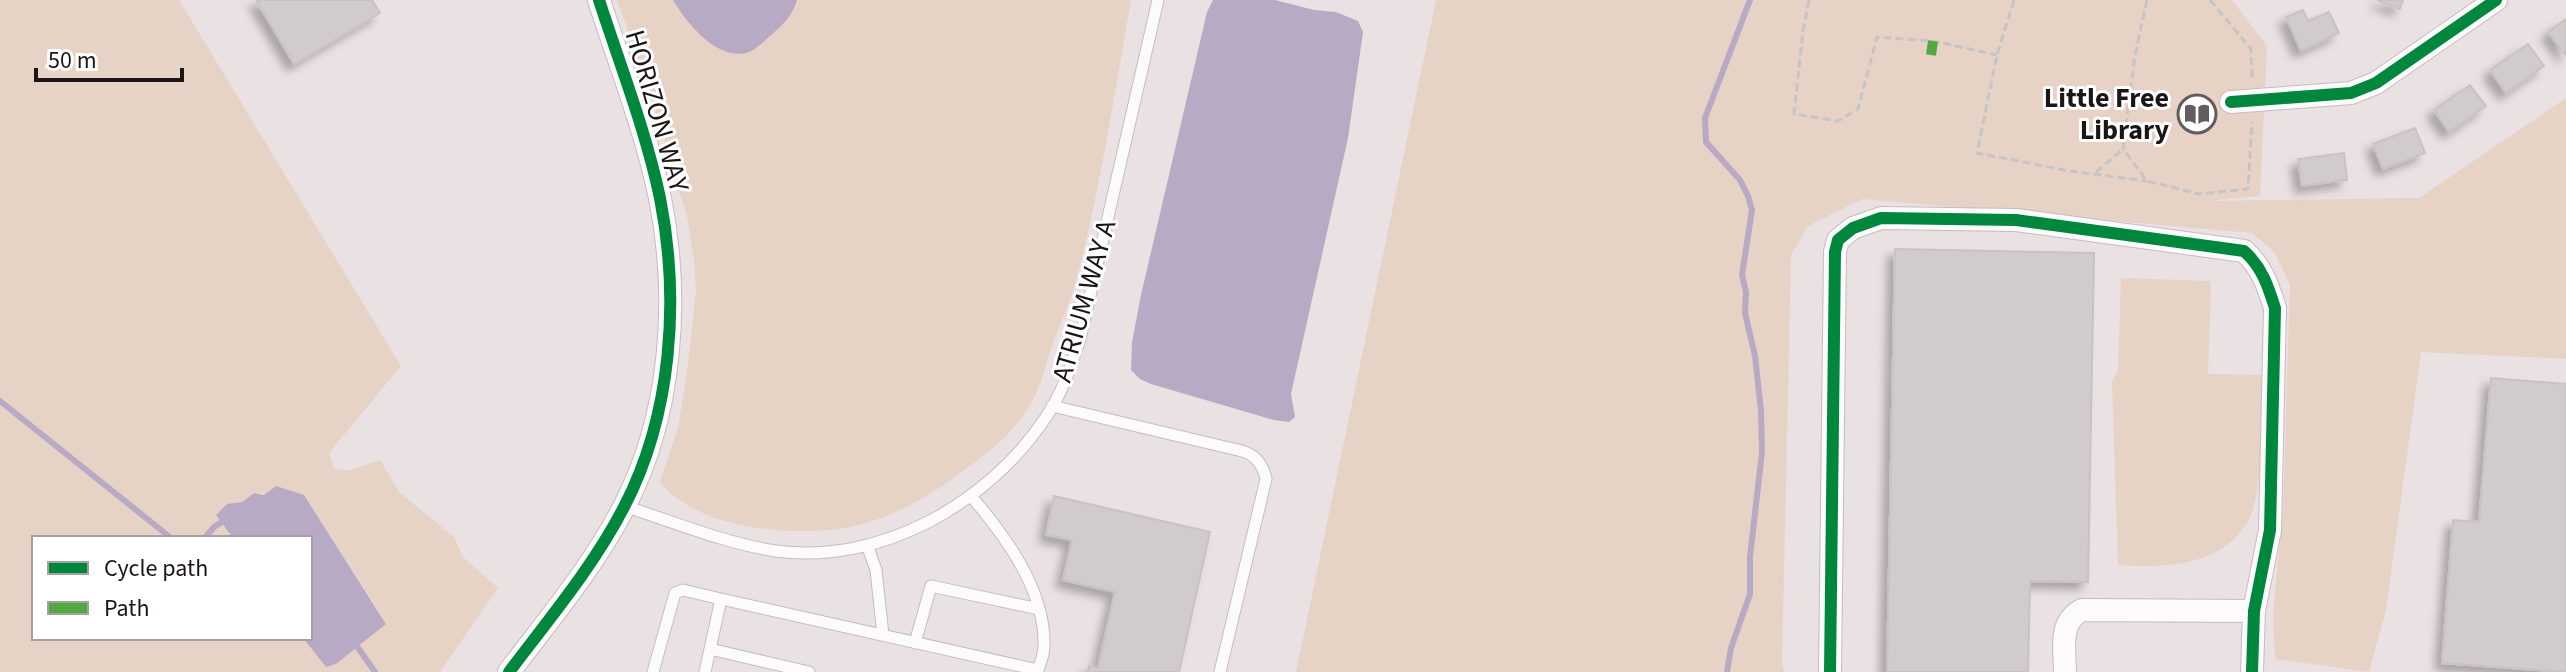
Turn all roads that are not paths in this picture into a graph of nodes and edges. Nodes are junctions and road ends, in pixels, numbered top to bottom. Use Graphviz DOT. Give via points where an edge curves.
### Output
graph roads {
  1 [pos="599,0"];
  2 [pos="1158,0"];
  3 [pos="2496,0"];
  4 [pos="2242,102"];
  5 [pos="1052,406"];
  6 [pos="971,496"];
  7 [pos="624,506"];
  8 [pos="867,545"];
  9 [pos="721,599"];
  10 [pos="1039,609"];
  11 [pos="2254,611"];
  12 [pos="883,635"];
  13 [pos="915,643"];
  14 [pos="710,649"];
  15 [pos="1038,671"];
  16 [pos="509,672"];
  17 [pos="653,672"];
  18 [pos="705,672"];
  19 [pos="809,672"];
  20 [pos="1220,672"];
  21 [pos="1830,672"];
  22 [pos="2065,672"];
  23 [pos="2252,672"];
  1 -- 7 [label="street, HORIZON WAY" via="660,198 667,251 670,313 656,421"];
  2 -- 5 [label="lane, ATRIUM WAY A" via="1080,339"];
  3 -- 4 [label="street" via="2376,83 2351,93"];
  5 -- 6 [label="lane, ATRIUM WAY A" via="1005,469"];
  5 -- 20 [label="lane" via="1250,453 1264,470"];
  6 -- 8 [label="lane, ATRIUM WAY A" via="910,530"];
  6 -- 10 [label="lane" via="1023,571"];
  7 -- 8 [label="lane, ATRIUM WAY A" via="777,551 825,553"];
  7 -- 16 [label="street, HORIZON WAY" via="583,574"];
  8 -- 12 [label="lane" via="876,570"];
  9 -- 12 [label="lane"];
  9 -- 14 [label="lane"];
  9 -- 17 [label="lane" via="683,590 675,593"];
  10 -- 13 [label="lane" via="931,586"];
  10 -- 15 [label="lane" via="1044,649"];
  11 -- 21 [label="street" via="2270,530 2275,308 2256,261 2244,251 2016,220 1881,218 1845,234 1835,252"];
  11 -- 22 [label="street" via="2082,610 2067,624"];
  11 -- 23 [label="street"];
  12 -- 13 [label="lane"];
  13 -- 15 [label="lane"];
  14 -- 18 [label="lane"];
  14 -- 19 [label="lane"];
}
